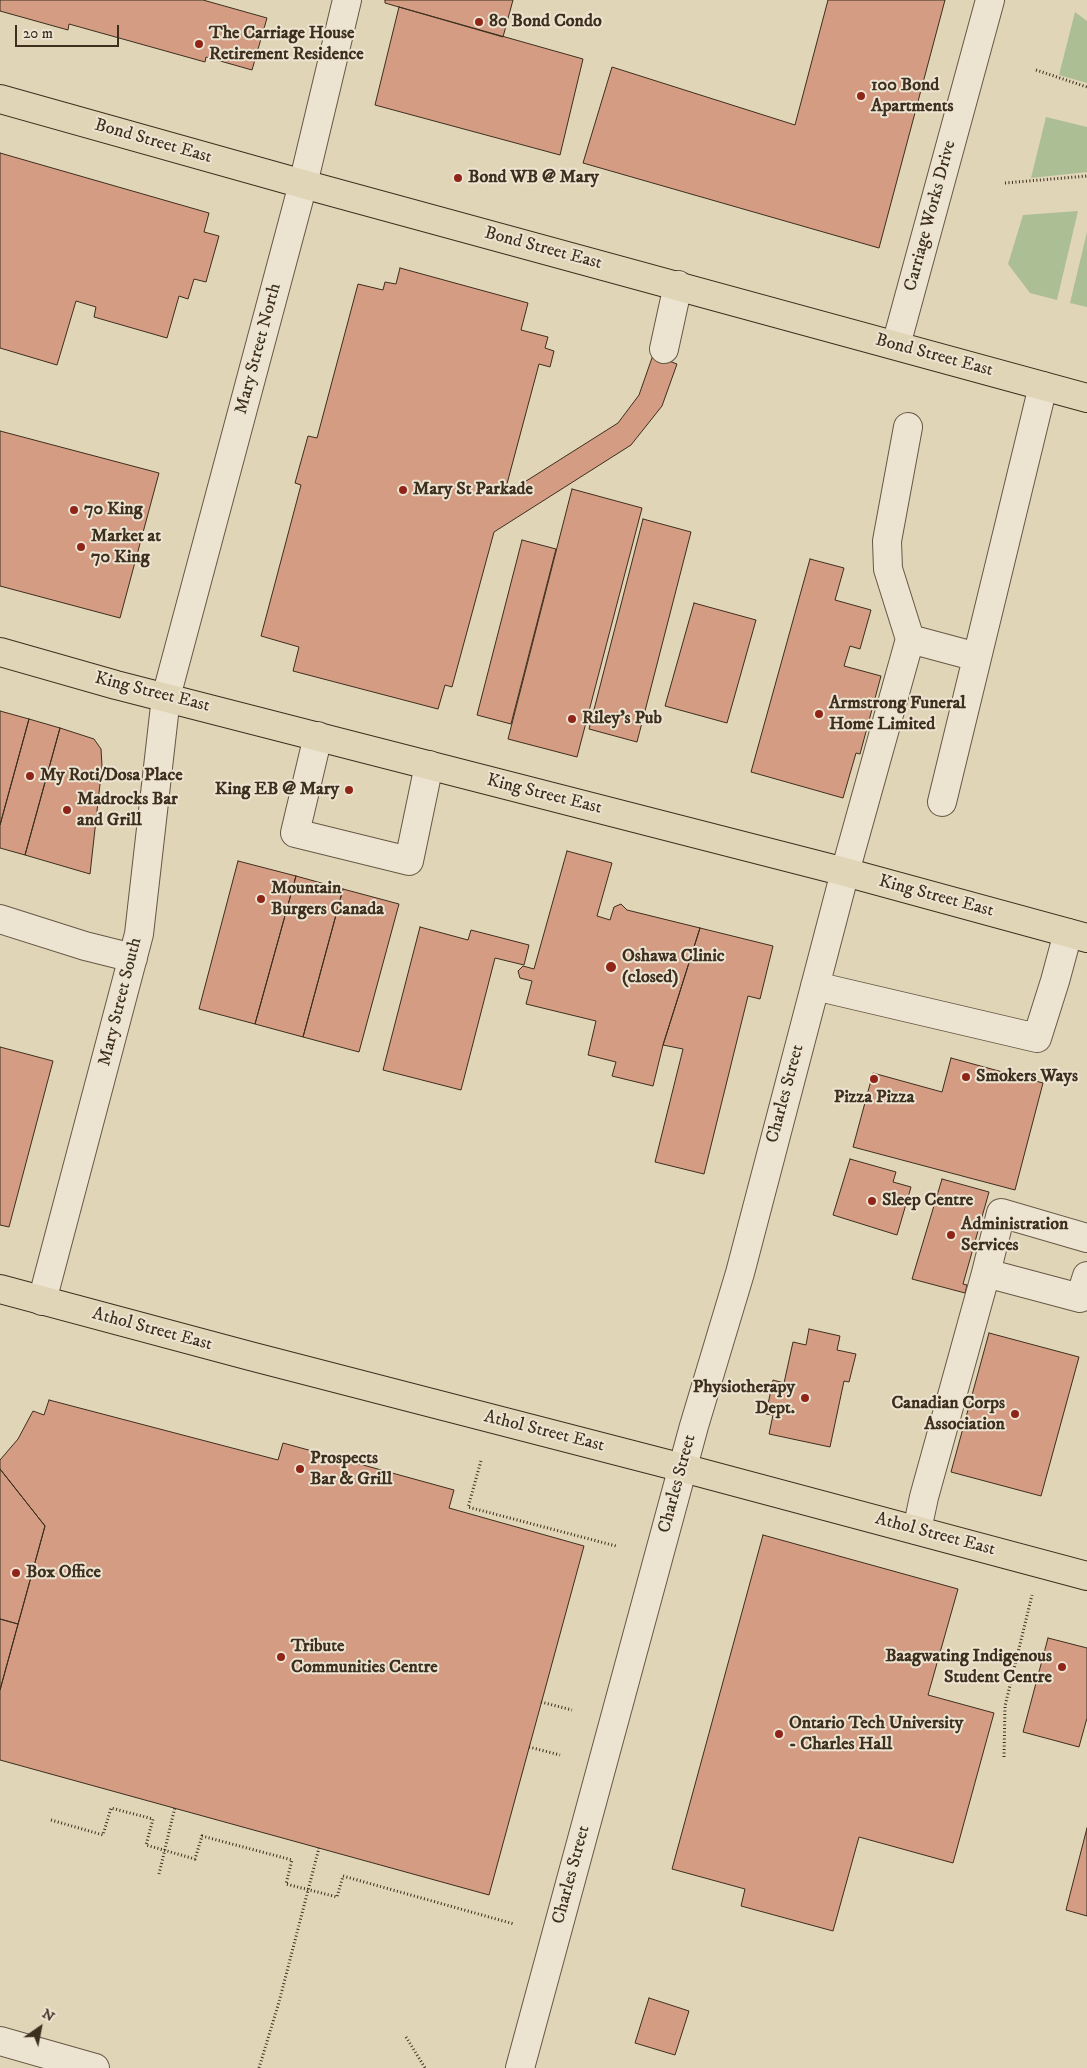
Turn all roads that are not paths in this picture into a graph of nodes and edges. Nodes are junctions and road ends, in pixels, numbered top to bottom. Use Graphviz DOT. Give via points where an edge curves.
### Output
graph roads {
  1 [pos="347,0"];
  2 [pos="990,0"];
  3 [pos="0,99"];
  4 [pos="303,184"];
  5 [pos="678,285"];
  6 [pos="896,345"];
  7 [pos="664,349"];
  8 [pos="1044,386"];
  9 [pos="1087,398"];
  10 [pos="908,427"];
  11 [pos="910,639"];
  12 [pos="0,652"];
  13 [pos="977,657"];
  14 [pos="166,697"];
  15 [pos="318,736"];
  16 [pos="429,765"];
  17 [pos="942,802"];
  18 [pos="845,872"];
  19 [pos="0,918"];
  20 [pos="1077,935"];
  21 [pos="133,958"];
  22 [pos="815,986"];
  23 [pos="1087,1238"];
  24 [pos="986,1273"];
  25 [pos="1087,1276"];
  26 [pos="0,1289"];
  27 [pos="42,1301"];
  28 [pos="683,1468"];
  29 [pos="917,1530"];
  30 [pos="1087,1576"];
  31 [pos="0,2041"];
  32 [pos="95,2068"];
  33 [pos="520,2068"];
  1 -- 4 [label="street, Mary Street North"];
  2 -- 6 [label="street, Carriage Works Drive"];
  3 -- 4 [label="main road, Bond Street East"];
  4 -- 5 [label="main road, Bond Street East"];
  4 -- 14 [label="street, Mary Street North"];
  5 -- 6 [label="main road, Bond Street East"];
  5 -- 7 [label="street"];
  6 -- 8 [label="main road, Bond Street East"];
  8 -- 9 [label="main road, Bond Street East"];
  8 -- 13 [label="street"];
  10 -- 11 [label="street" via="887,541 888,569"];
  11 -- 13 [label="street"];
  11 -- 18 [label="street, Charles Street"];
  12 -- 14 [label="main road, King Street East"];
  13 -- 17 [label="street"];
  14 -- 15 [label="main road, King Street East"];
  14 -- 21 [label="street, Mary Street South" via="139,934"];
  15 -- 16 [label="main road, King Street East"];
  15 -- 16 [label="street" via="295,833 409,861"];
  16 -- 18 [label="main road, King Street East"];
  18 -- 20 [label="main road, King Street East"];
  18 -- 22 [label="street, Charles Street"];
  19 -- 21 [label="street"];
  20 -- 22 [label="street" via="1037,1038"];
  21 -- 27 [label="street, Mary Street South"];
  22 -- 28 [label="street, Charles Street" via="740,1273"];
  23 -- 24 [label="street" via="1001,1214"];
  24 -- 25 [label="street" via="1080,1298"];
  24 -- 29 [label="street"];
  26 -- 27 [label="main road, Athol Street East"];
  27 -- 28 [label="main road, Athol Street East"];
  28 -- 29 [label="main road, Athol Street East"];
  28 -- 33 [label="street, Charles Street"];
  29 -- 30 [label="main road, Athol Street East"];
  31 -- 32 [label="street"];
}
